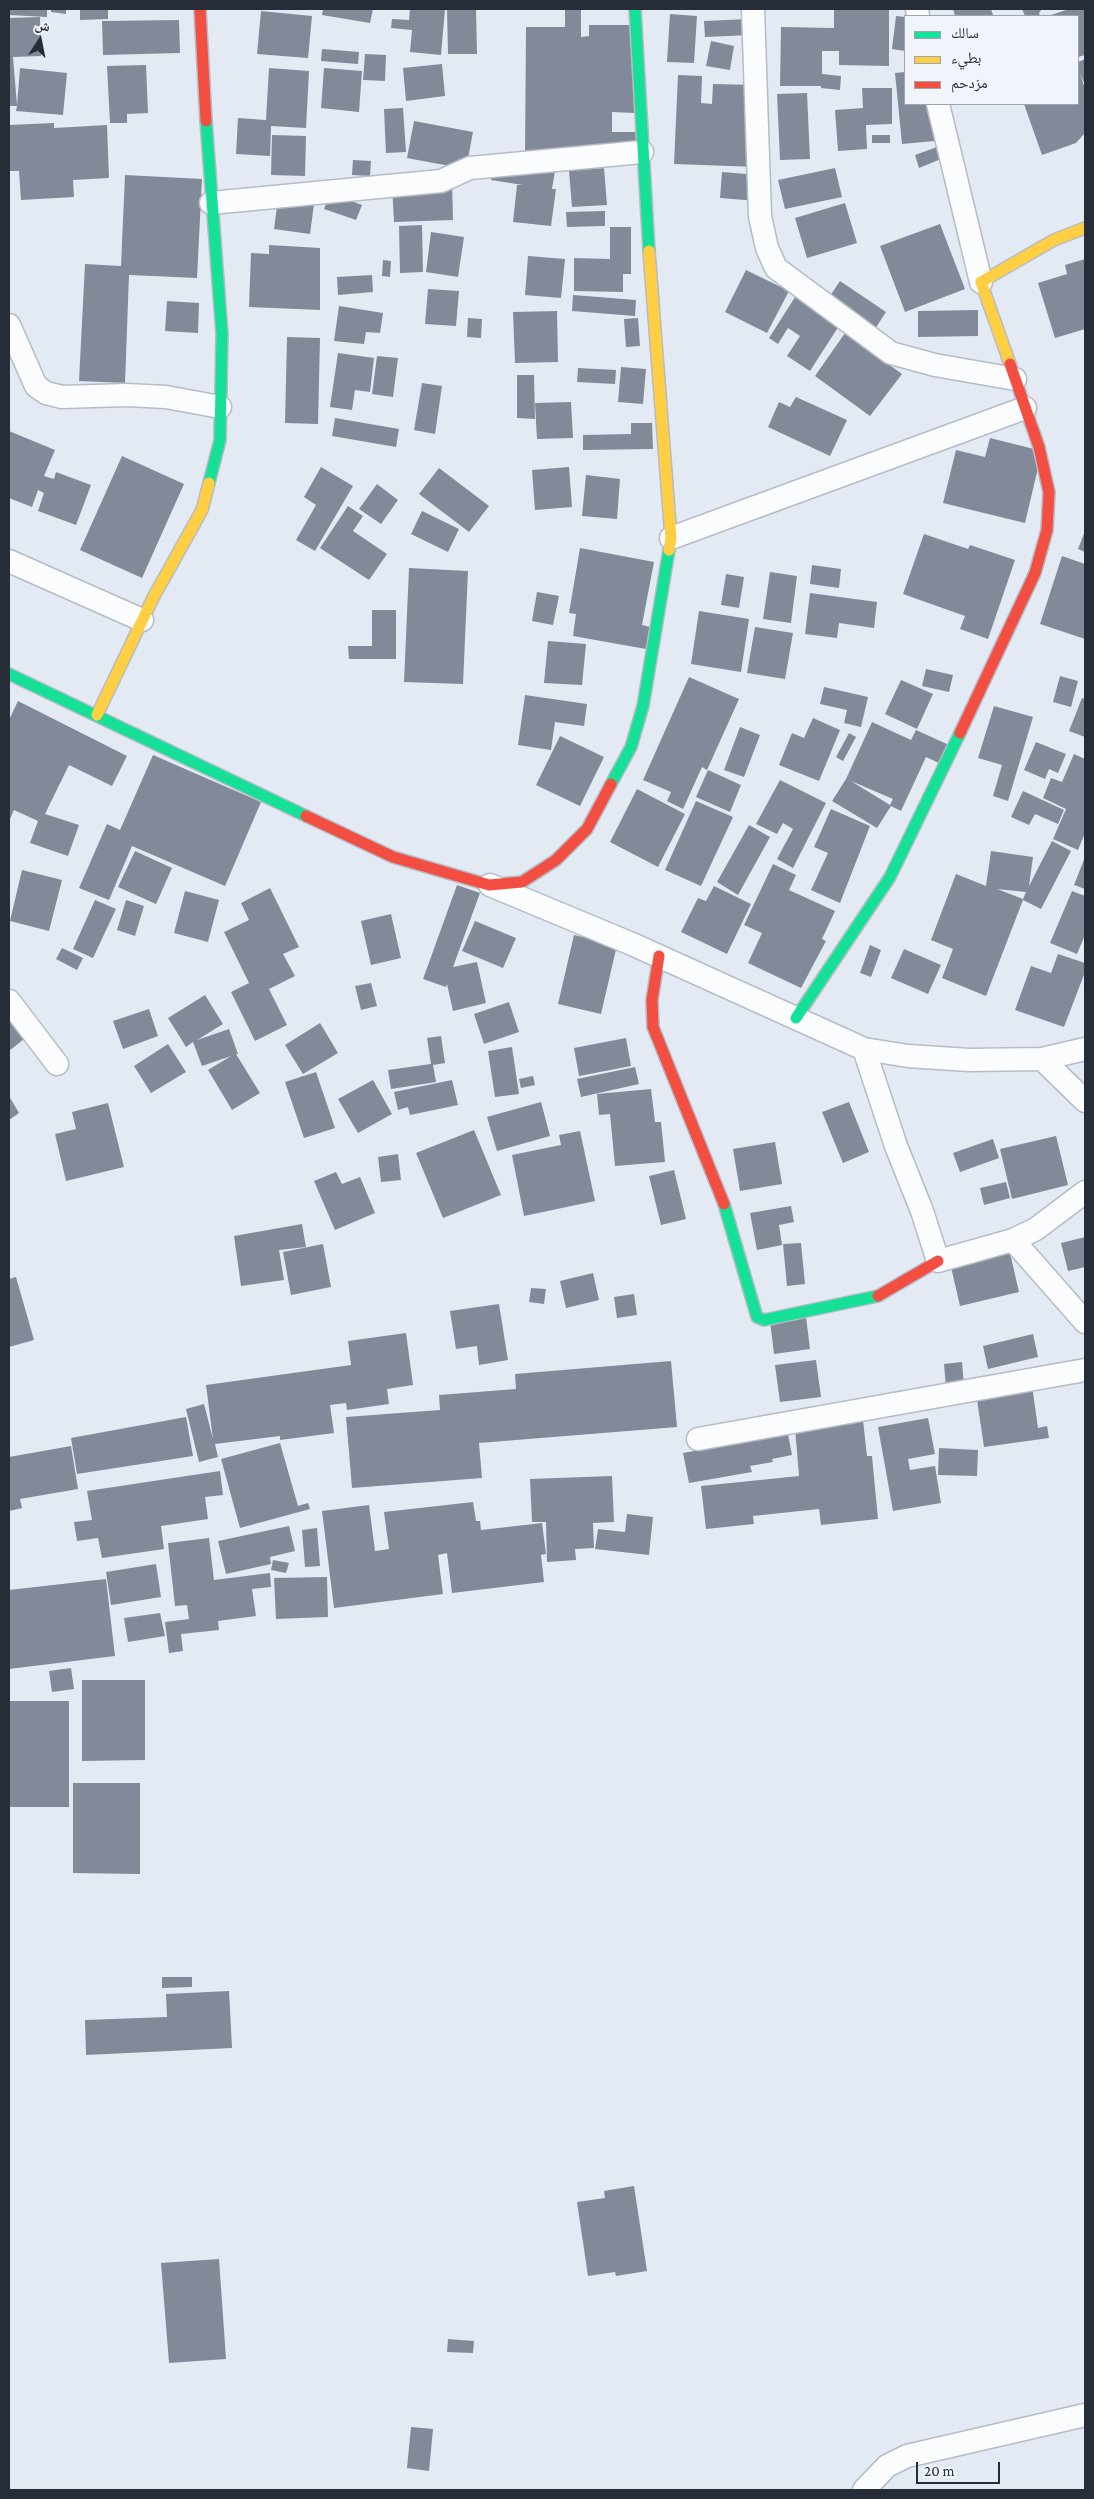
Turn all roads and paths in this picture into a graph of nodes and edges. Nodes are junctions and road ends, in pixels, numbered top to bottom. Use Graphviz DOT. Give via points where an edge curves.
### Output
graph roads {
  1 [pos="200,9"];
  2 [pos="635,9"];
  3 [pos="753,9"];
  4 [pos="938,105"];
  5 [pos="642,152"];
  6 [pos="210,203"];
  7 [pos="1085,228"];
  8 [pos="981,282"];
  9 [pos="9,326"];
  10 [pos="1015,379"];
  11 [pos="220,407"];
  12 [pos="1025,408"];
  13 [pos="671,538"];
  14 [pos="9,561"];
  15 [pos="142,620"];
  16 [pos="9,674"];
  17 [pos="97,715"];
  18 [pos="489,885"];
  19 [pos="659,956"];
  20 [pos="9,1001"];
  21 [pos="796,1018"];
  22 [pos="864,1049"];
  23 [pos="1085,1049"];
  24 [pos="1042,1059"];
  25 [pos="57,1064"];
  26 [pos="1085,1101"];
  27 [pos="1085,1192"];
  28 [pos="1013,1240"];
  29 [pos="938,1261"];
  30 [pos="1085,1322"];
  31 [pos="1085,1370"];
  32 [pos="698,1439"];
  33 [pos="1085,2415"];
  34 [pos="864,2490"];
  1 -- 6 [label="street"];
  2 -- 5 [label="street"];
  3 -- 10 [label="street" via="760,216 767,248 776,268 891,353 935,365"];
  4 -- 8 [label="street"];
  5 -- 6 [label="street" via="470,168 441,181 401,186"];
  5 -- 13 [label="street"];
  6 -- 11 [label="street" via="222,334"];
  7 -- 8 [label="street" via="1054,240"];
  8 -- 10 [label="street"];
  9 -- 11 [label="street" via="36,386 46,393 62,397 166,397"];
  10 -- 12 [label="street"];
  11 -- 15 [label="street" via="220,440 202,510"];
  12 -- 13 [label="street"];
  12 -- 21 [label="street" via="1039,447 1049,492 1047,530 1035,573 890,876"];
  13 -- 18 [label="street" via="643,706 631,747 587,828 556,860 522,882"];
  14 -- 15 [label="street"];
  15 -- 17 [label="street"];
  16 -- 17 [label="street"];
  17 -- 18 [label="street" via="393,857"];
  18 -- 19 [label="street"];
  19 -- 21 [label="street"];
  19 -- 29 [label="street" via="652,1000 653,1027 728,1214 757,1317 764,1320 880,1296"];
  20 -- 25 [label="street"];
  21 -- 22 [label="street"];
  22 -- 24 [label="street" via="969,1060"];
  22 -- 29 [label="street"];
  23 -- 24 [label="street"];
  24 -- 26 [label="street"];
  27 -- 28 [label="street" via="1036,1229"];
  28 -- 29 [label="street"];
  28 -- 30 [label="street"];
  31 -- 32 [label="street"];
  33 -- 34 [label="street" via="907,2456 887,2466"];
}
